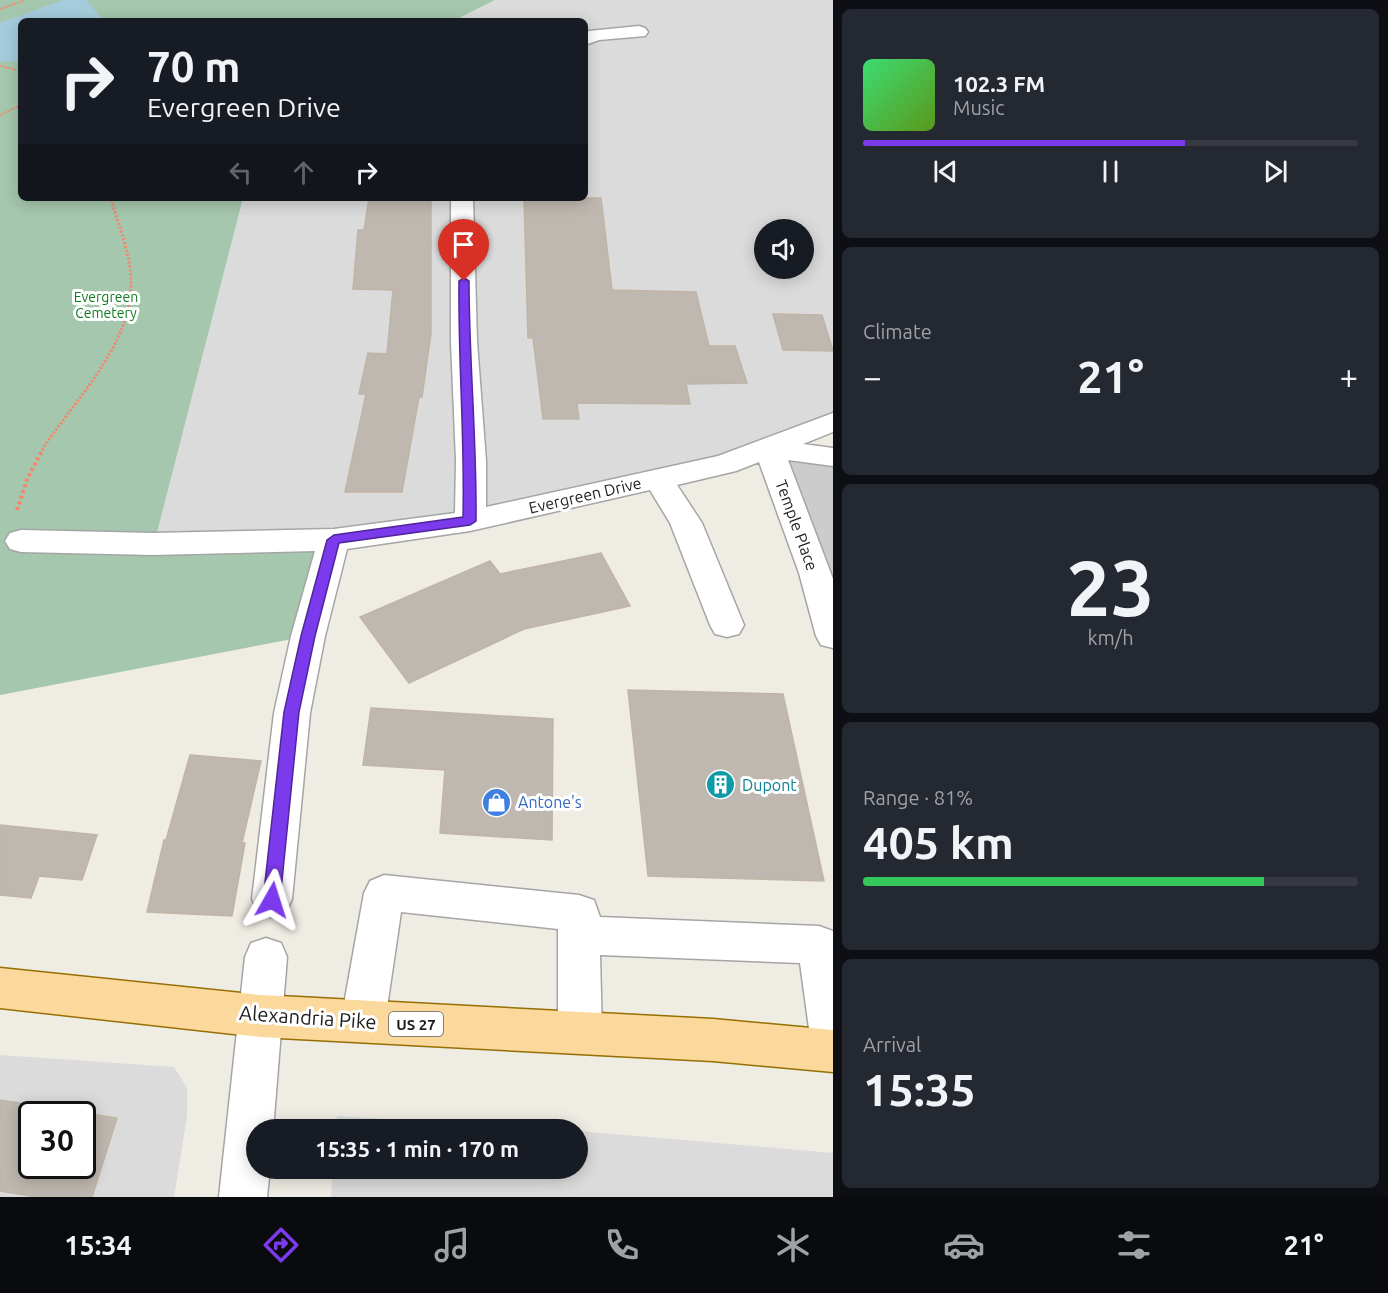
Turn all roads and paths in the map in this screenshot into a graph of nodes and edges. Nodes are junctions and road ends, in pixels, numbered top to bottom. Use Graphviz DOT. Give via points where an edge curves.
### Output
graph roads {
  1 [pos="24,0"];
  2 [pos="0,9"];
  3 [pos="639,32"];
  4 [pos="588,38"];
  5 [pos="0,66"];
  6 [pos="18,70"];
  7 [pos="18,106"];
  8 [pos="0,115"];
  9 [pos="112,201"];
  10 [pos="462,201"];
  11 [pos="833,422"];
  12 [pos="769,449"];
  13 [pos="833,457"];
  14 [pos="658,479"];
  15 [pos="470,521"];
  16 [pos="334,540"];
  17 [pos="21,542"];
  18 [pos="728,625"];
  19 [pos="833,636"];
  20 [pos="272,900"];
  21 [pos="579,935"];
  22 [pos="266,957"];
  23 [pos="0,988"];
  24 [pos="260,1016"];
  25 [pos="363,1021"];
  26 [pos="580,1032"];
  27 [pos="833,1043"];
  28 [pos="833,1051"];
  29 [pos="243,1197"];
  1 -- 2 [label="path"];
  3 -- 4 [label="street"];
  5 -- 6 [label="path"];
  7 -- 8 [label="path"];
  9 -- 17 [label="path" via="131,283 129,306 111,347 31,470 16,513"];
  10 -- 15 [label="street"];
  11 -- 12 [label="street"];
  12 -- 13 [label="street, Evergreen Drive"];
  12 -- 14 [label="street, Evergreen Drive" via="726,464"];
  12 -- 19 [label="street, Temple Place" via="815,573"];
  14 -- 15 [label="street, Evergreen Drive"];
  14 -- 18 [label="street" via="686,523"];
  15 -- 16 [label="street, Evergreen Drive"];
  16 -- 17 [label="street, Evergreen Drive"];
  16 -- 20 [label="street" via="292,712"];
  21 -- 25 [label="street" via="579,913 384,893"];
  21 -- 26 [label="street"];
  21 -- 27 [label="street" via="819,945"];
  22 -- 24 [label="street"];
  23 -- 24 [label="main road, Alexandria Pike / US 27"];
  24 -- 25 [label="main road, Alexandria Pike / US 27"];
  24 -- 29 [label="street"];
  25 -- 26 [label="main road, Alexandria Pike / US 27"];
  26 -- 28 [label="main road, Alexandria Pike / US 27"];
}
